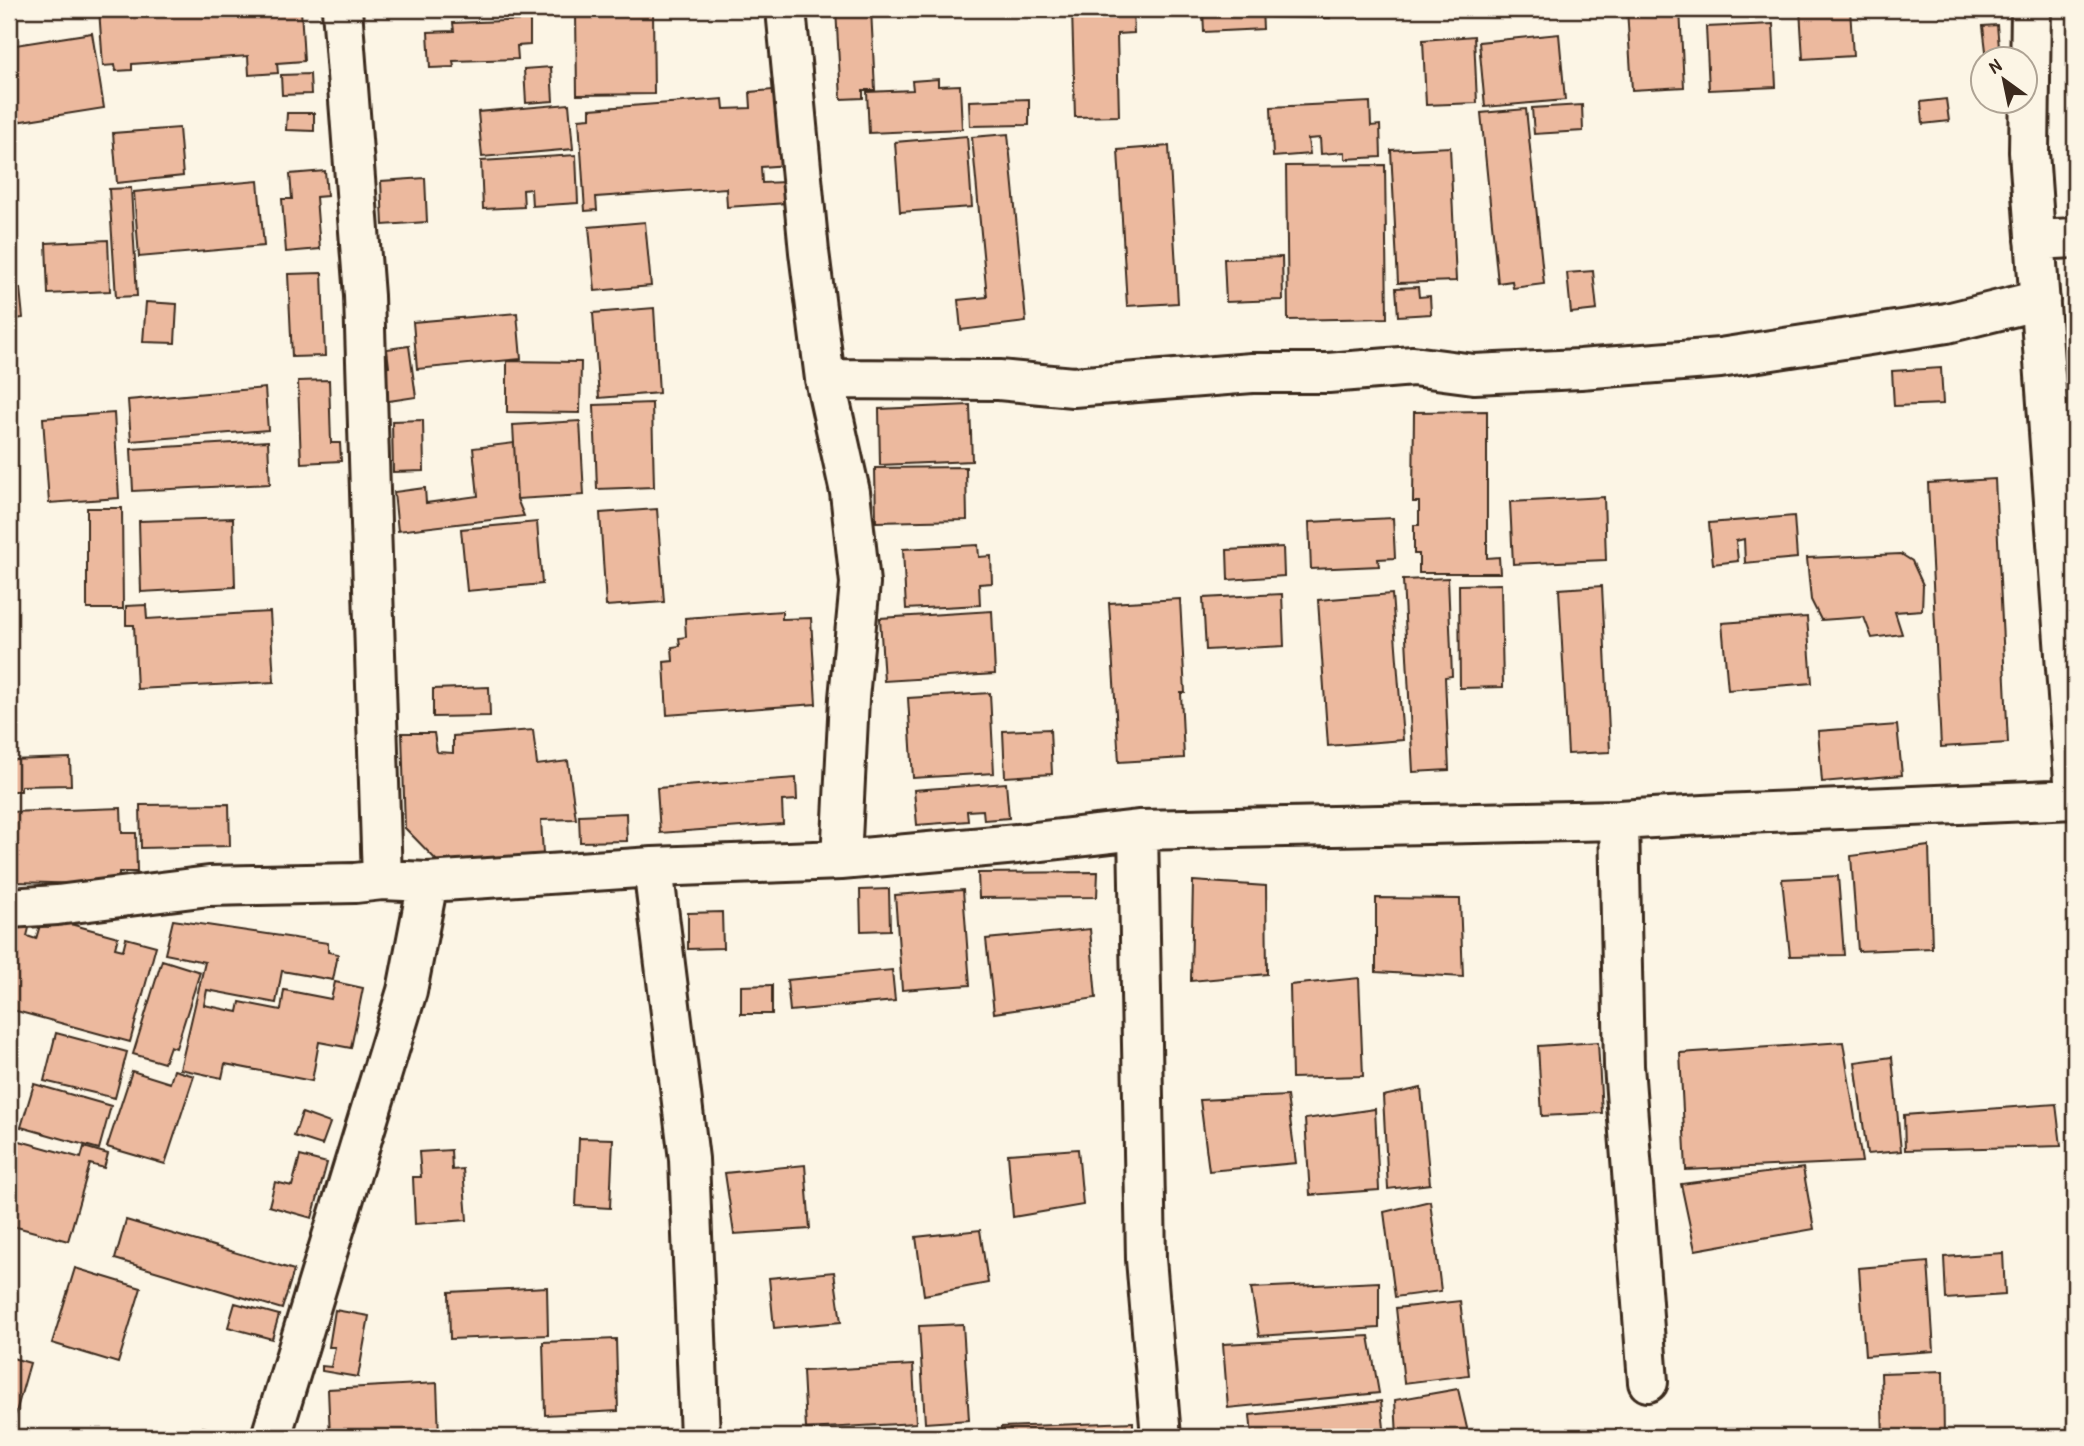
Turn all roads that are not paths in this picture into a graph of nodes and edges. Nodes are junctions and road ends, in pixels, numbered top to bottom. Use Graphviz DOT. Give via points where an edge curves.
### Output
graph roads {
  1 [pos="342,9"];
  2 [pos="786,9"];
  3 [pos="2031,9"];
  4 [pos="2075,238"];
  5 [pos="2035,240"];
  6 [pos="2040,300"];
  7 [pos="825,379"];
  8 [pos="2075,796"];
  9 [pos="1619,821"];
  10 [pos="1138,830"];
  11 [pos="841,860"];
  12 [pos="653,867"];
  13 [pos="382,880"];
  14 [pos="428,882"];
  15 [pos="9,908"];
  16 [pos="1648,1381"];
  17 [pos="271,1437"];
  18 [pos="700,1437"];
  19 [pos="1161,1437"];
  1 -- 13 [label="street" via="364,296"];
  2 -- 7 [label="street"];
  3 -- 5 [label="street" via="2029,152"];
  4 -- 5 [label="street"];
  5 -- 6 [label="street"];
  6 -- 7 [label="street" via="1947,323 1733,356 1580,369 1474,374 1413,366 1073,387 999,380"];
  6 -- 8 [label="street"];
  7 -- 11 [label="street" via="850,492 860,583"];
  8 -- 9 [label="street"];
  9 -- 10 [label="street"];
  9 -- 16 [label="street" via="1624,1066"];
  10 -- 11 [label="street"];
  10 -- 19 [label="street" via="1146,1259"];
  11 -- 12 [label="street"];
  12 -- 14 [label="street"];
  12 -- 18 [label="street" via="689,1159"];
  13 -- 14 [label="street"];
  13 -- 15 [label="street" via="209,886"];
  14 -- 17 [label="street" via="407,991"];
}
